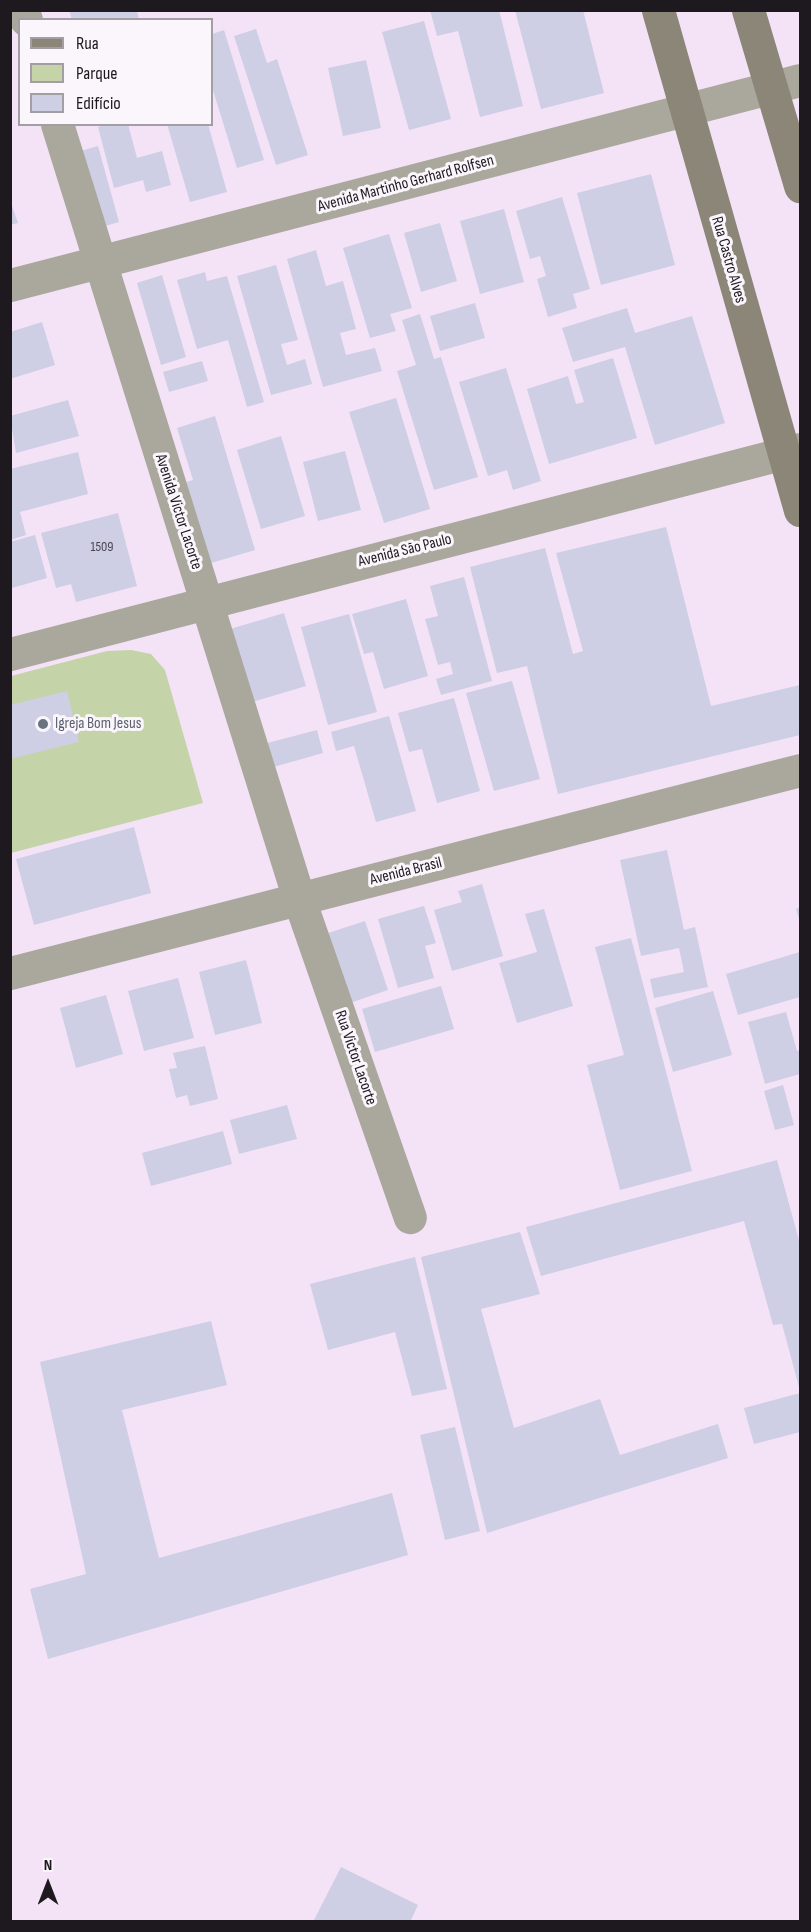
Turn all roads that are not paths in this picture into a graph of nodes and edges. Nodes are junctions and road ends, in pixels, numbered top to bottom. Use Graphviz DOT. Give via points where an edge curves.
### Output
graph roads {
  1 [pos="658,10"];
  2 [pos="748,10"];
  3 [pos="786,84"];
  4 [pos="686,111"];
  5 [pos="58,126"];
  6 [pos="801,186"];
  7 [pos="99,264"];
  8 [pos="10,285"];
  9 [pos="792,452"];
  10 [pos="801,510"];
  11 [pos="207,602"];
  12 [pos="10,654"];
  13 [pos="801,770"];
  14 [pos="299,899"];
  15 [pos="10,973"];
  16 [pos="410,1217"];
  1 -- 4 [label="main road, Rua Castro Alves"];
  2 -- 3 [label="main road"];
  3 -- 4 [label="street, Avenida Martinho Gerhard Rolfsen"];
  3 -- 6 [label="main road"];
  4 -- 7 [label="street, Avenida Martinho Gerhard Rolfsen"];
  4 -- 9 [label="main road, Rua Castro Alves"];
  5 -- 7 [label="street, Avenida Victor Lacorte"];
  7 -- 8 [label="street, Avenida Martinho Gerhard Rolfsen"];
  7 -- 11 [label="street, Avenida Victor Lacorte"];
  9 -- 10 [label="main road, Rua Castro Alves"];
  9 -- 11 [label="street, Avenida São Paulo"];
  11 -- 12 [label="street, Avenida São Paulo"];
  11 -- 14 [label="street, Avenida Victor Lacorte"];
  13 -- 14 [label="street, Avenida Brasil"];
  14 -- 15 [label="street, Avenida Brasil"];
  14 -- 16 [label="street, Rua Victor Lacorte"];
}
